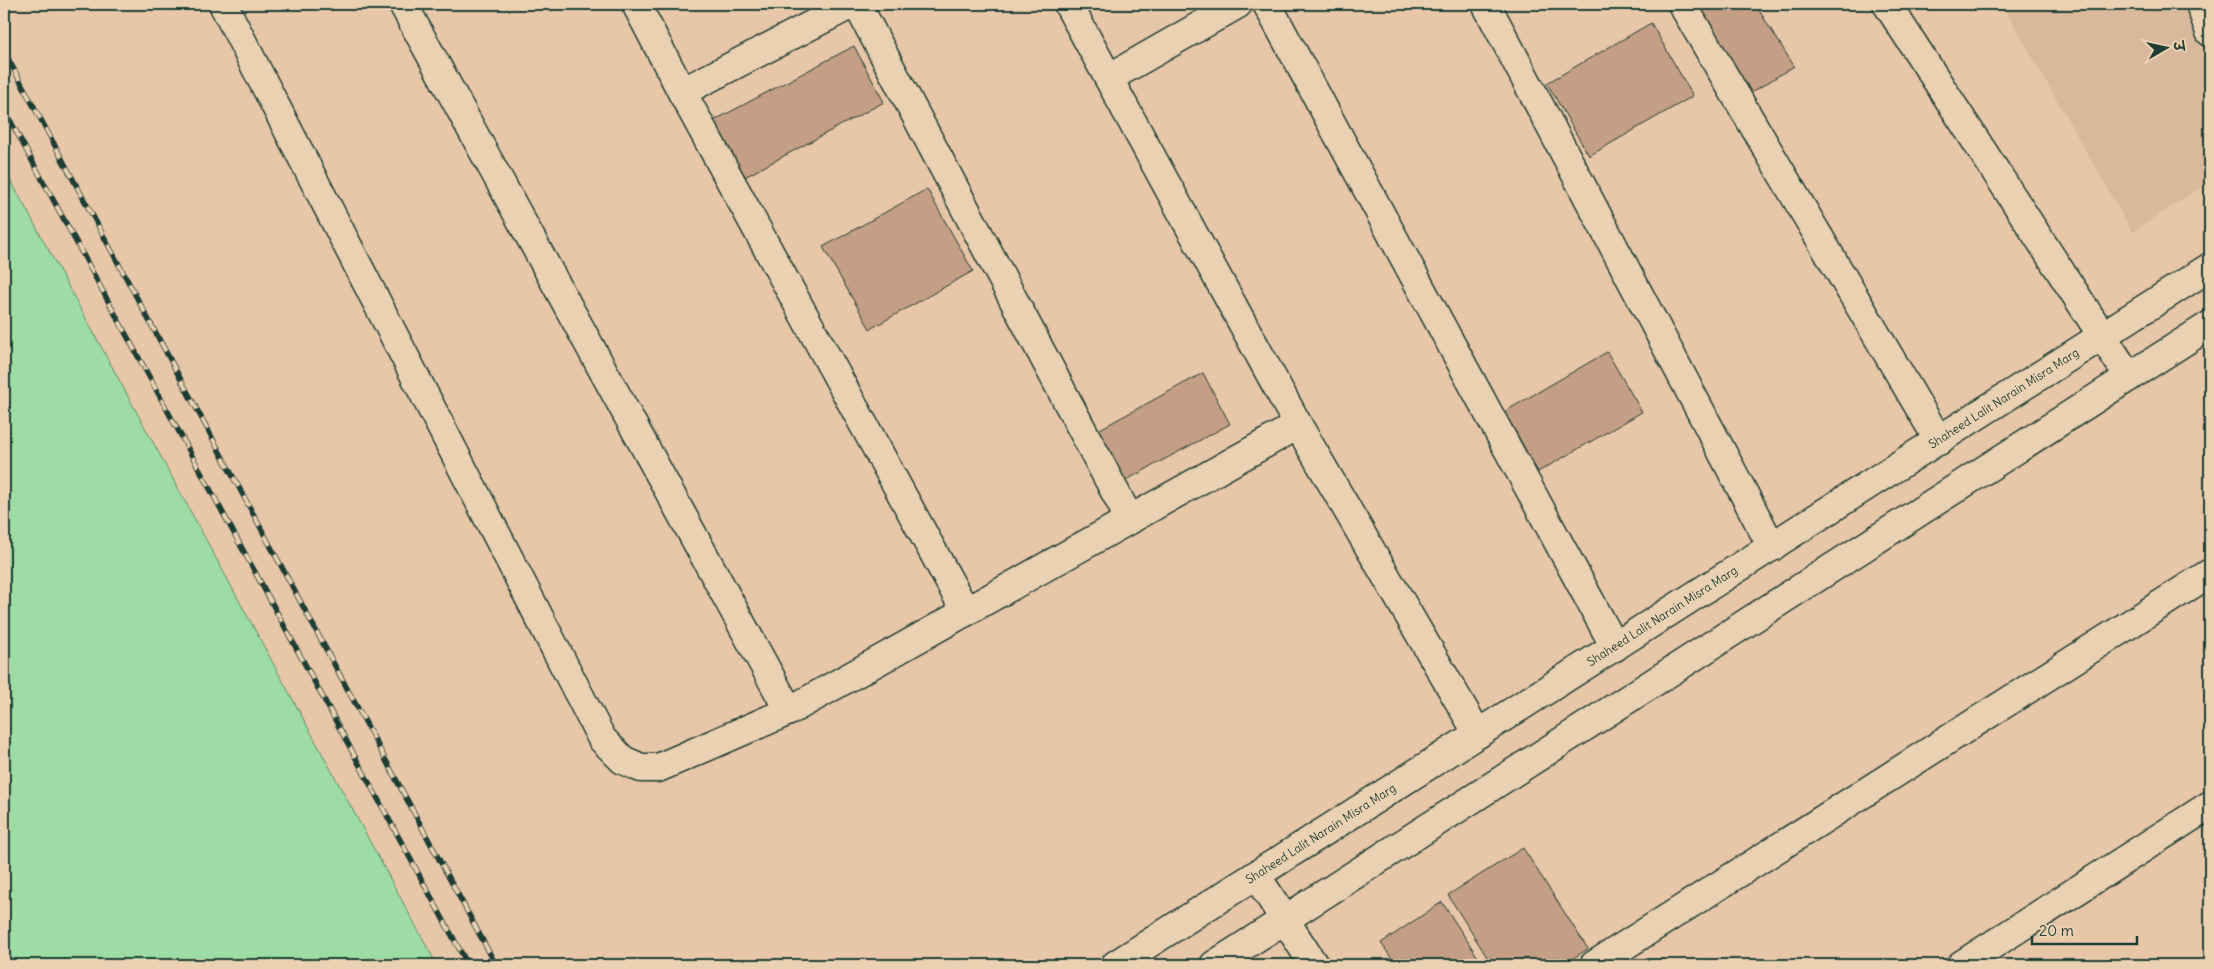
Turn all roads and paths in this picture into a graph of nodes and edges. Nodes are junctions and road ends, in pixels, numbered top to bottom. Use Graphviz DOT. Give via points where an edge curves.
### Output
graph roads {
  1 [pos="223,4"];
  2 [pos="403,4"];
  3 [pos="636,4"];
  4 [pos="852,4"];
  5 [pos="857,4"];
  6 [pos="1068,4"];
  7 [pos="1238,4"];
  8 [pos="1267,4"];
  9 [pos="1486,4"];
  10 [pos="1682,4"];
  11 [pos="1887,4"];
  12 [pos="2200,4"];
  13 [pos="2210,32"];
  14 [pos="1108,78"];
  15 [pos="682,92"];
  16 [pos="2210,267"];
  17 [pos="2210,325"];
  18 [pos="2102,336"];
  19 [pos="2129,377"];
  20 [pos="1298,426"];
  21 [pos="1939,441"];
  22 [pos="1130,520"];
  23 [pos="1772,547"];
  24 [pos="2210,573"];
  25 [pos="966,612"];
  26 [pos="1615,647"];
  27 [pos="789,711"];
  28 [pos="1478,734"];
  29 [pos="2210,805"];
  30 [pos="1256,875"];
  31 [pos="1284,920"];
  32 [pos="1115,965"];
  33 [pos="1214,965"];
  34 [pos="1314,965"];
  35 [pos="1594,965"];
  36 [pos="1961,965"];
  1 -- 27 [label="street" via="602,739 624,760 641,768 658,768"];
  2 -- 27 [label="street"];
  3 -- 15 [label="street"];
  4 -- 15 [label="street"];
  5 -- 22 [label="street"];
  6 -- 14 [label="street"];
  7 -- 14 [label="street"];
  8 -- 26 [label="street"];
  9 -- 23 [label="street"];
  10 -- 21 [label="street"];
  11 -- 18 [label="street"];
  12 -- 13 [label="street"];
  14 -- 20 [label="street"];
  15 -- 25 [label="street"];
  16 -- 18 [label="street, Shaheed Lalit Narain Misra Marg"];
  17 -- 19 [label="street"];
  18 -- 19 [label="street"];
  18 -- 21 [label="street, Shaheed Lalit Narain Misra Marg"];
  19 -- 31 [label="street"];
  20 -- 22 [label="street"];
  20 -- 28 [label="street"];
  21 -- 23 [label="street, Shaheed Lalit Narain Misra Marg"];
  22 -- 25 [label="street"];
  23 -- 26 [label="street, Shaheed Lalit Narain Misra Marg"];
  24 -- 35 [label="street"];
  25 -- 27 [label="street"];
  26 -- 28 [label="street, Shaheed Lalit Narain Misra Marg"];
  28 -- 30 [label="street, Shaheed Lalit Narain Misra Marg"];
  29 -- 36 [label="street"];
  30 -- 31 [label="street"];
  30 -- 32 [label="street, Shaheed Lalit Narain Misra Marg"];
  31 -- 33 [label="street"];
  31 -- 34 [label="street"];
}
